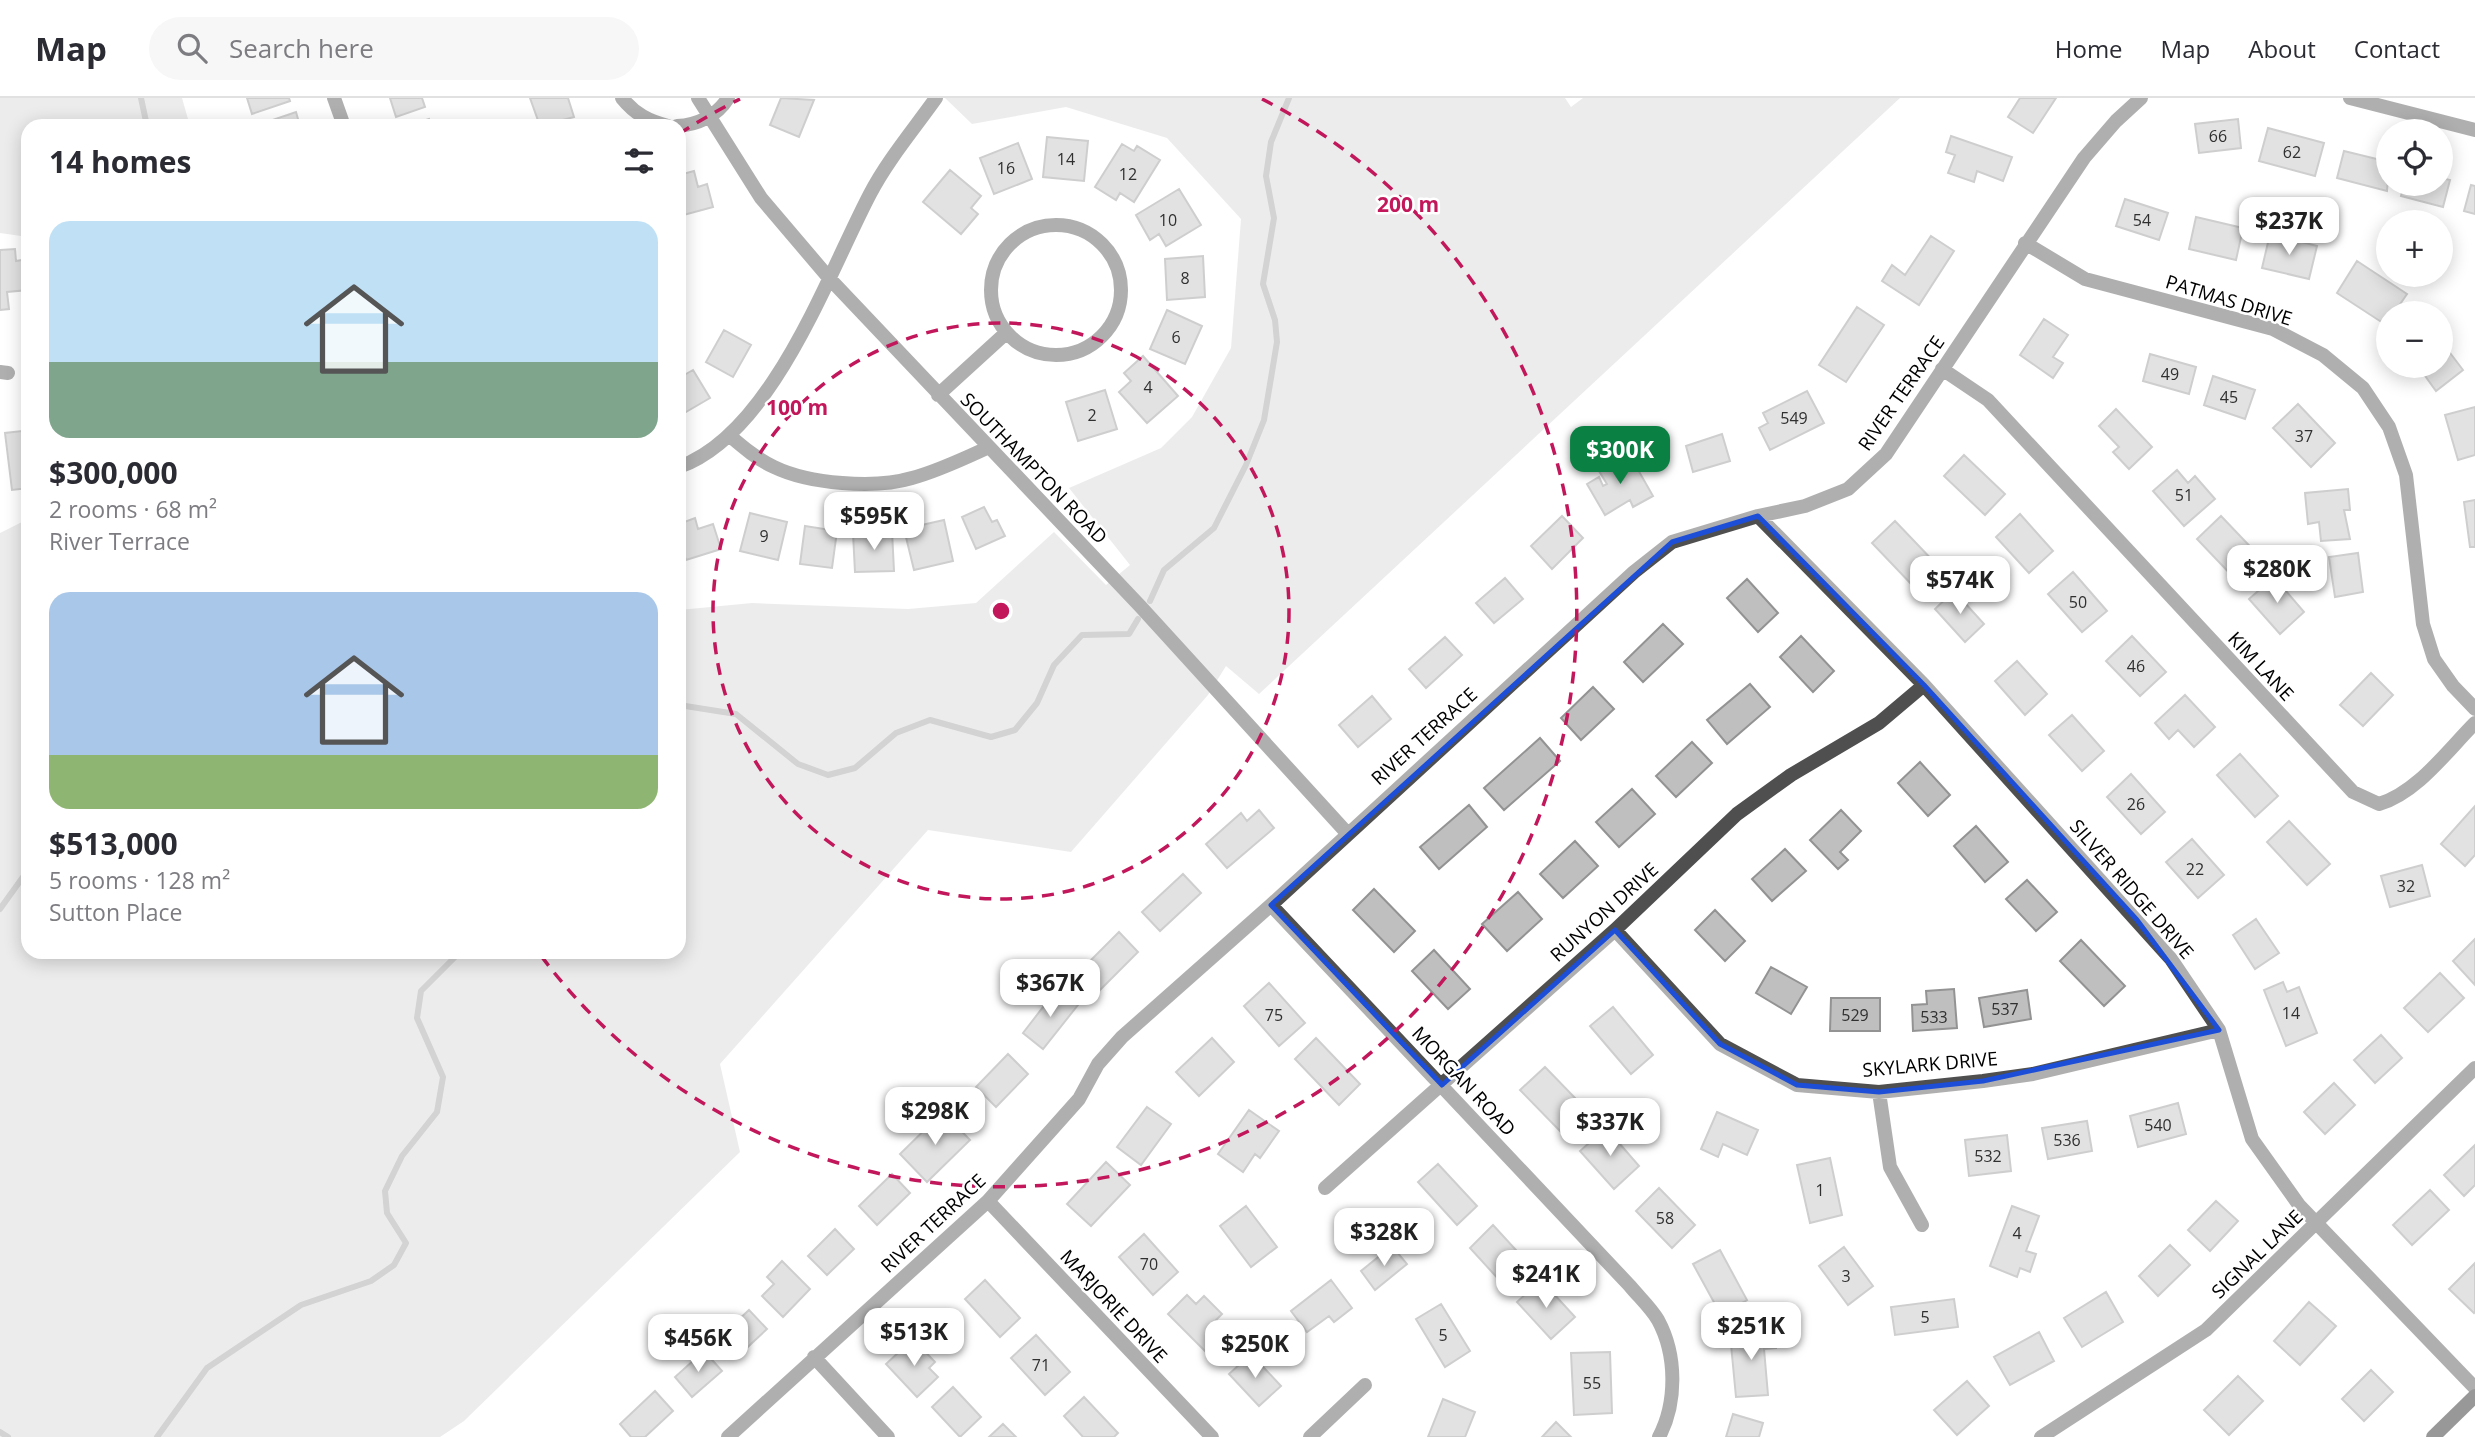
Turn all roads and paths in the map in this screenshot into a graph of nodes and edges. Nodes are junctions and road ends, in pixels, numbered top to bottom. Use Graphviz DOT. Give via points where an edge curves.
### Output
graph roads {
  1 [pos="334,98"];
  2 [pos="622,98"];
  3 [pos="698,98"];
  4 [pos="728,98"];
  5 [pos="936,98"];
  6 [pos="2141,98"];
  7 [pos="2350,98"];
  8 [pos="709,117"];
  9 [pos="342,119"];
  10 [pos="646,119"];
  11 [pos="686,125"];
  12 [pos="2475,130"];
  13 [pos="2025,243"];
  14 [pos="829,278"];
  15 [pos="1006,333"];
  16 [pos="1942,369"];
  17 [pos="938,395"];
  18 [pos="730,436"];
  19 [pos="988,448"];
  20 [pos="686,465"];
  21 [pos="1758,516"];
  22 [pos="1924,685"];
  23 [pos="2475,709"];
  24 [pos="2475,723"];
  25 [pos="1347,833"];
  26 [pos="1271,905"];
  27 [pos="1615,930"];
  28 [pos="2219,1030"];
  29 [pos="2475,1068"];
  30 [pos="1441,1085"];
  31 [pos="1879,1092"];
  32 [pos="1325,1188"];
  33 [pos="988,1201"];
  34 [pos="2317,1221"];
  35 [pos="1922,1225"];
  36 [pos="814,1357"];
  37 [pos="1364,1385"];
  38 [pos="2475,1388"];
  39 [pos="2475,1396"];
  40 [pos="728,1437"];
  41 [pos="888,1437"];
  42 [pos="1212,1437"];
  43 [pos="1310,1437"];
  44 [pos="1659,1437"];
  45 [pos="2041,1437"];
  46 [pos="2434,1437"];
  1 -- 9 [label="street"];
  2 -- 10 [label="street"];
  3 -- 8 [label="street, SOUTHAMPTON ROAD"];
  4 -- 8 [label="street"];
  5 -- 14 [label="street" via="871,191"];
  6 -- 13 [label="street, RIVER TERRACE" via="2084,158"];
  7 -- 12 [label="street"];
  8 -- 11 [label="street"];
  8 -- 14 [label="street, SOUTHAMPTON ROAD" via="761,198"];
  13 -- 16 [label="street, RIVER TERRACE"];
  13 -- 23 [label="street, PATMAS DRIVE" via="2085,279 2273,330 2323,355 2363,388 2389,427 2406,475 2423,624 2434,659"];
  14 -- 17 [label="street, SOUTHAMPTON ROAD"];
  14 -- 18 [label="street" via="805,328 755,407"];
  15 -- 15 [label="street" via="990,296 999,258 1012,242 1048,225 1077,229 1102,244 1121,282 1120,303 1100,339 1082,351 1062,356 1022,347"];
  15 -- 17 [label="street"];
  16 -- 21 [label="street, RIVER TERRACE" via="1886,454 1847,489 1805,506"];
  16 -- 24 [label="street, KIM LANE" via="1989,400 2353,792 2379,804 2392,800"];
  17 -- 19 [label="street, SOUTHAMPTON ROAD"];
  18 -- 19 [label="street" via="776,468 853,483 909,479"];
  18 -- 20 [label="street"];
  19 -- 25 [label="street, SOUTHAMPTON ROAD"];
  21 -- 22 [label="street, SILVER RIDGE DRIVE"];
  21 -- 25 [label="street, RIVER TERRACE" via="1662,549"];
  22 -- 27 [label="street, RUNYON DRIVE" via="1879,723 1791,775 1737,814"];
  22 -- 28 [label="street, SILVER RIDGE DRIVE" via="2171,959"];
  25 -- 26 [label="street, RIVER TERRACE"];
  26 -- 30 [label="street, MORGAN ROAD"];
  26 -- 33 [label="street, RIVER TERRACE" via="1122,1037 1098,1065 1079,1099"];
  27 -- 30 [label="street, RUNYON DRIVE"];
  27 -- 31 [label="street, SKYLARK DRIVE" via="1720,1044 1797,1085"];
  28 -- 31 [label="street, SKYLARK DRIVE" via="2032,1074"];
  28 -- 34 [label="street, SILVER RIDGE DRIVE" via="2252,1139 2299,1205"];
  29 -- 34 [label="street, SIGNAL LANE"];
  30 -- 32 [label="street, RUNYON DRIVE"];
  30 -- 44 [label="street, MORGAN ROAD" via="1658,1320 1672,1367 1670,1417"];
  31 -- 35 [label="street" via="1890,1167"];
  33 -- 36 [label="street, RIVER TERRACE"];
  33 -- 42 [label="street, MARJORIE DRIVE"];
  34 -- 38 [label="street, SILVER RIDGE DRIVE"];
  34 -- 45 [label="street, SIGNAL LANE" via="2206,1330"];
  36 -- 40 [label="street, RIVER TERRACE"];
  36 -- 41 [label="street"];
  37 -- 43 [label="street"];
  39 -- 46 [label="main road"];
}
